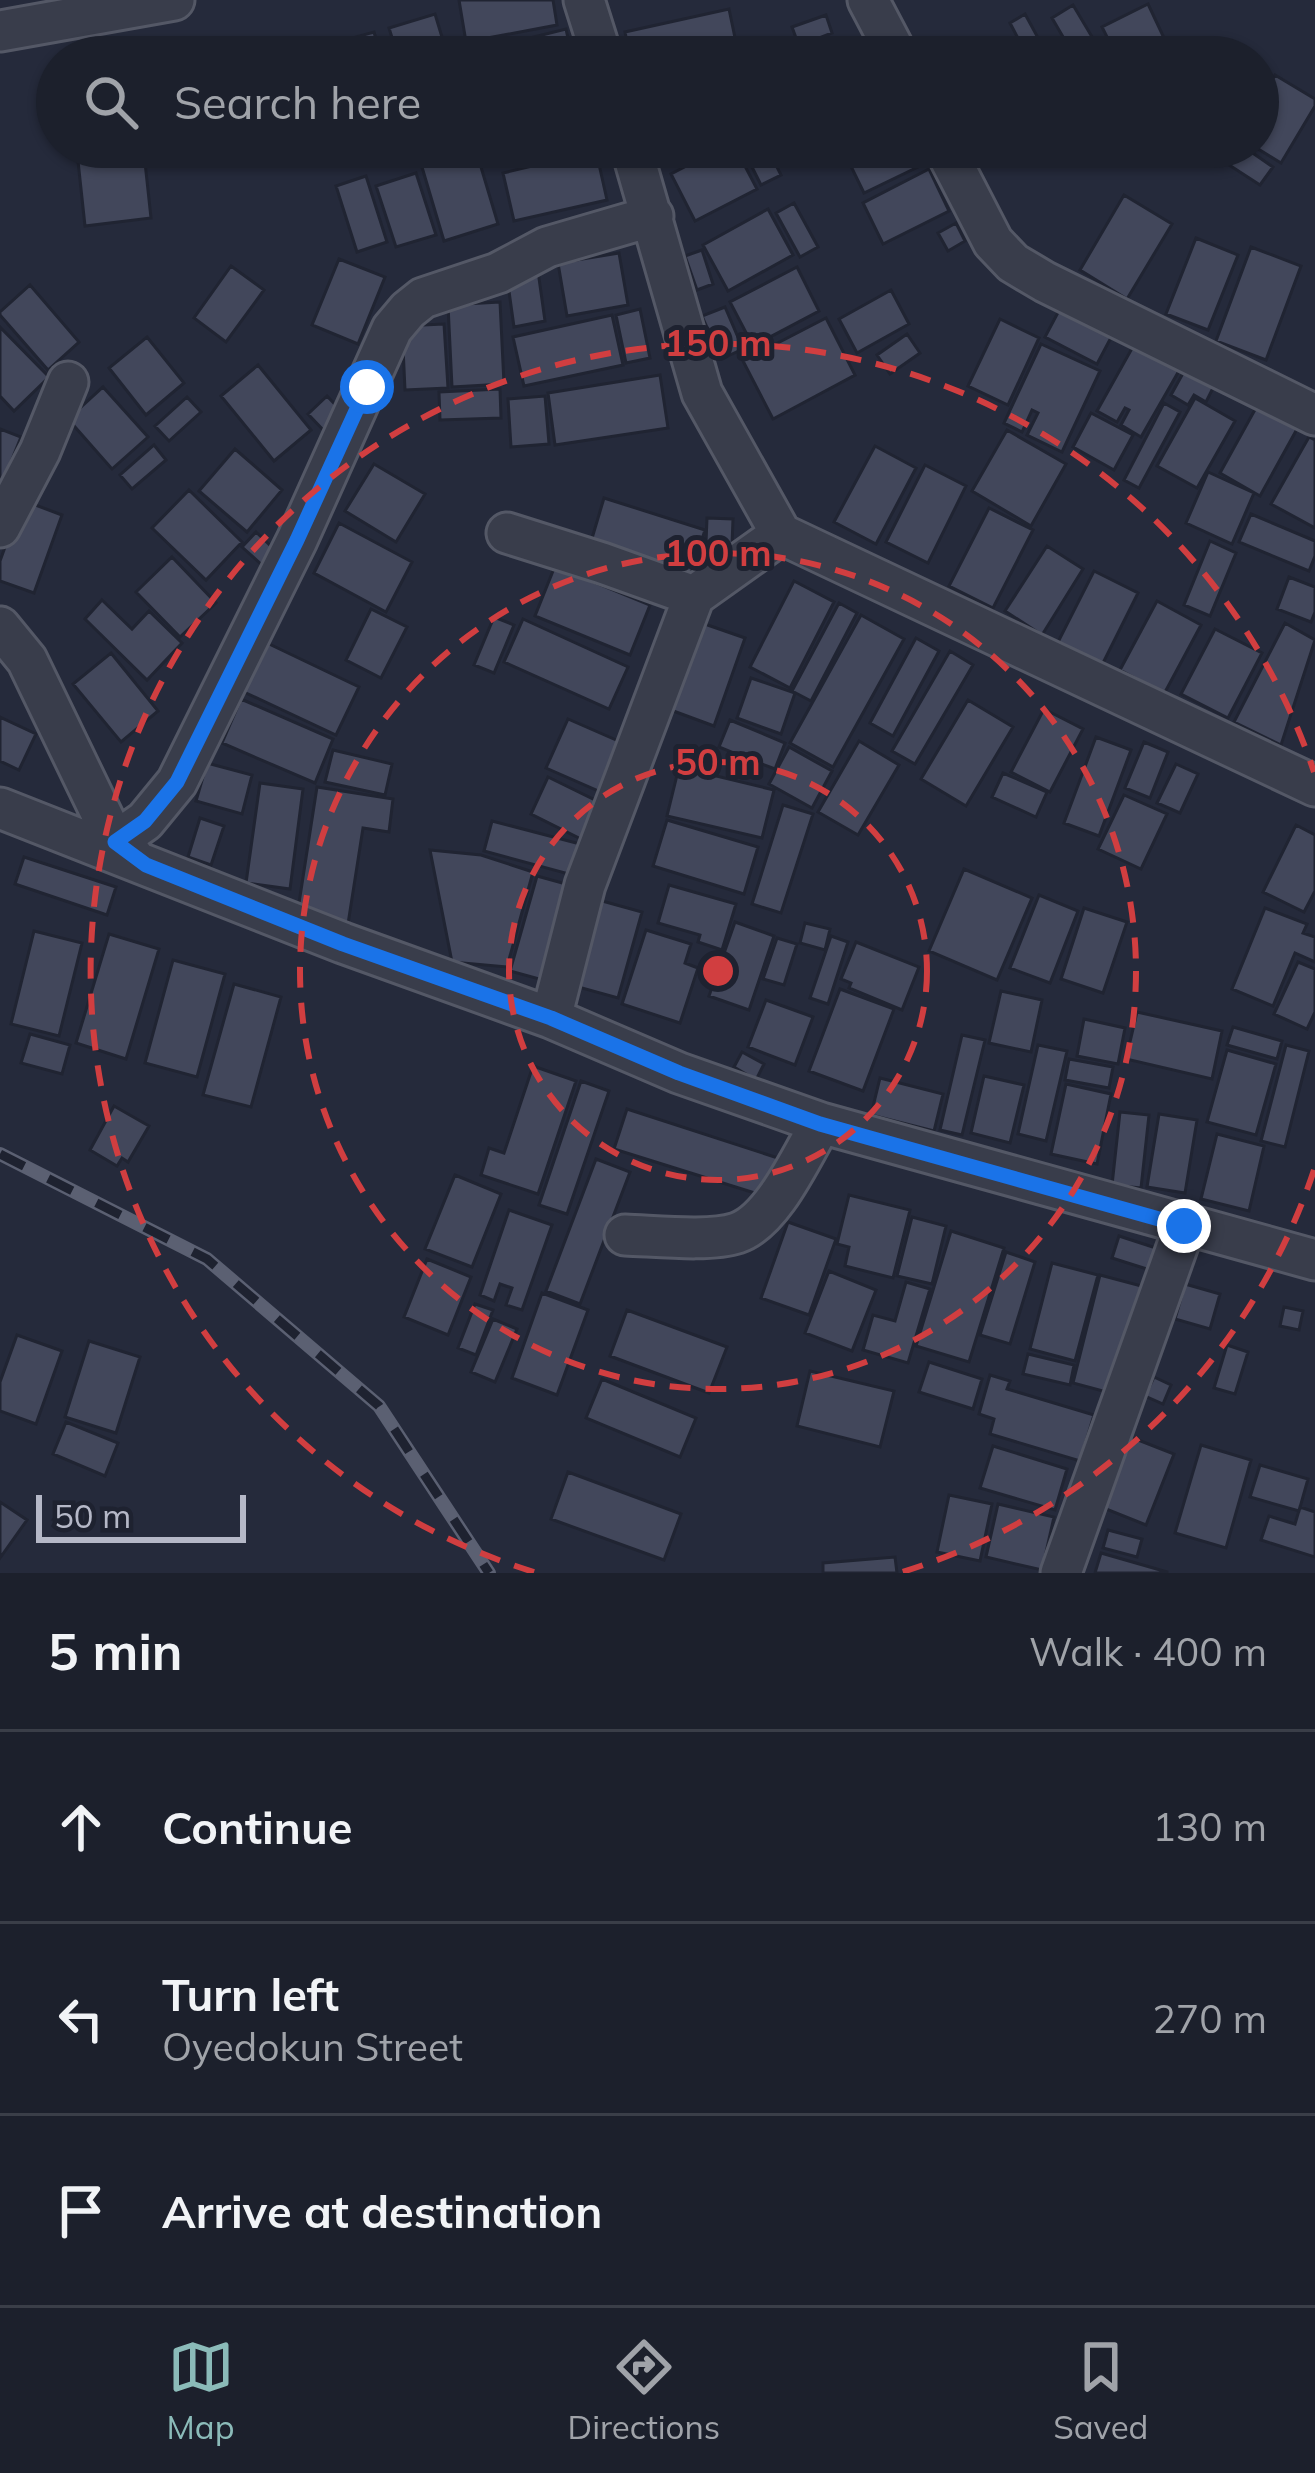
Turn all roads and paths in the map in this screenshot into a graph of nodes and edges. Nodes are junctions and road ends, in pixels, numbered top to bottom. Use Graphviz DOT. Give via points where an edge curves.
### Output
graph roads {
  1 [pos="174,0"];
  2 [pos="584,0"];
  3 [pos="868,0"];
  4 [pos="0,31"];
  5 [pos="595,36"];
  6 [pos="887,36"];
  7 [pos="638,168"];
  8 [pos="955,168"];
  9 [pos="653,217"];
  10 [pos="68,382"];
  11 [pos="1315,415"];
  12 [pos="0,527"];
  13 [pos="507,533"];
  14 [pos="781,535"];
  15 [pos="694,596"];
  16 [pos="0,627"];
  17 [pos="1315,786"];
  18 [pos="0,808"];
  19 [pos="130,853"];
  20 [pos="551,1018"];
  21 [pos="820,1124"];
  22 [pos="1184,1226"];
  23 [pos="625,1235"];
  24 [pos="1315,1260"];
  25 [pos="1060,1573"];
  1 -- 4 [label="street"];
  2 -- 5 [label="street"];
  3 -- 6 [label="street"];
  7 -- 9 [label="street"];
  8 -- 11 [label="street" via="993,242 1013,263"];
  9 -- 14 [label="street" via="702,393"];
  9 -- 19 [label="street" via="547,247 423,298 392,329 177,782"];
  10 -- 12 [label="street"];
  13 -- 15 [label="street"];
  14 -- 15 [label="street"];
  14 -- 17 [label="street"];
  15 -- 20 [label="street" via="585,885"];
  16 -- 19 [label="street" via="27,660"];
  18 -- 19 [label="street"];
  19 -- 20 [label="street" via="343,944"];
  20 -- 21 [label="street"];
  21 -- 22 [label="street"];
  21 -- 23 [label="street" via="760,1220 742,1232"];
  22 -- 24 [label="street"];
  22 -- 25 [label="street"];
}
